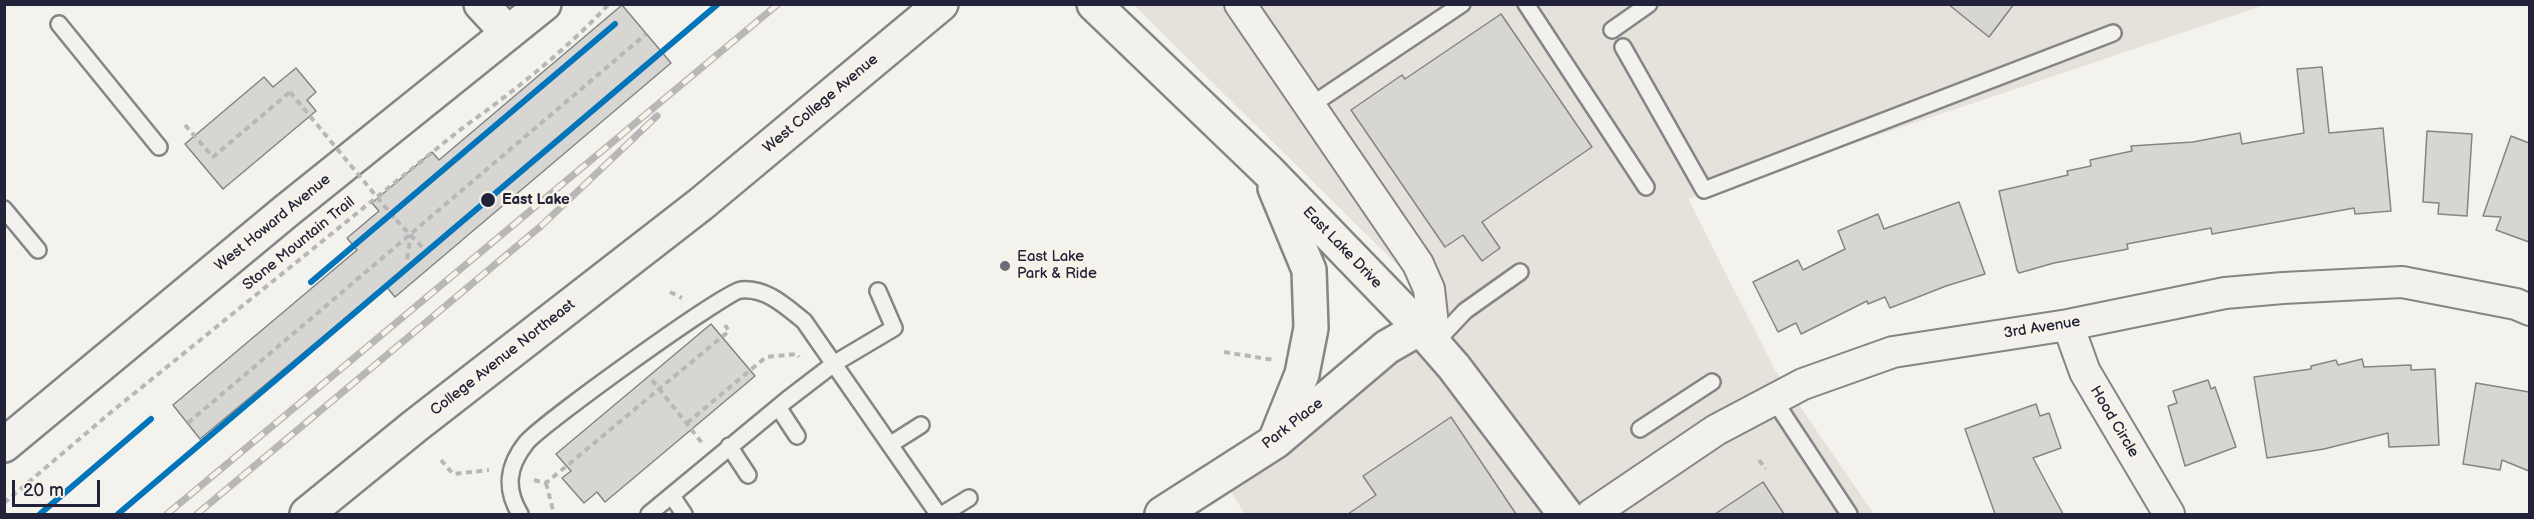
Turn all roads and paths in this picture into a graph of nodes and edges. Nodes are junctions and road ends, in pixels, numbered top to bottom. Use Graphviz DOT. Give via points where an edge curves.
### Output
graph roads {
  1 [pos="481,4"];
  2 [pos="544,4"];
  3 [pos="609,4"];
  4 [pos="941,4"];
  5 [pos="1094,4"];
  6 [pos="1240,4"];
  7 [pos="1462,4"];
  8 [pos="1526,4"];
  9 [pos="1649,4"];
  10 [pos="59,24"];
  11 [pos="1612,30"];
  12 [pos="508,33"];
  13 [pos="2113,33"];
  14 [pos="646,34"];
  15 [pos="1623,47"];
  16 [pos="1310,106"];
  17 [pos="185,125"];
  18 [pos="159,147"];
  19 [pos="1269,172"];
  20 [pos="1646,188"];
  21 [pos="701,204"];
  22 [pos="4,209"];
  23 [pos="411,234"];
  24 [pos="38,250"];
  25 [pos="425,250"];
  26 [pos="407,259"];
  27 [pos="1520,272"];
  28 [pos="879,291"];
  29 [pos="670,292"];
  30 [pos="684,296"];
  31 [pos="2529,310"];
  32 [pos="725,325"];
  33 [pos="2068,325"];
  34 [pos="1427,336"];
  35 [pos="1224,352"];
  36 [pos="1263,358"];
  37 [pos="801,359"];
  38 [pos="835,363"];
  39 [pos="652,380"];
  40 [pos="1712,382"];
  41 [pos="658,389"];
  42 [pos="1773,400"];
  43 [pos="778,407"];
  44 [pos="188,423"];
  45 [pos="687,423"];
  46 [pos="921,425"];
  47 [pos="1640,429"];
  48 [pos="797,436"];
  49 [pos="1276,441"];
  50 [pos="891,444"];
  51 [pos="4,445"];
  52 [pos="729,446"];
  53 [pos="715,459"];
  54 [pos="441,460"];
  55 [pos="1760,460"];
  56 [pos="1766,469"];
  57 [pos="489,470"];
  58 [pos="748,475"];
  59 [pos="534,480"];
  60 [pos="546,483"];
  61 [pos="672,496"];
  62 [pos="969,498"];
  63 [pos="4,503"];
  64 [pos="307,514"];
  65 [pos="520,514"];
  66 [pos="554,514"];
  67 [pos="649,514"];
  68 [pos="684,514"];
  69 [pos="938,514"];
  70 [pos="943,514"];
  71 [pos="1162,514"];
  72 [pos="1565,514"];
  73 [pos="1592,514"];
  74 [pos="1849,514"];
  75 [pos="2169,514"];
  1 -- 12 [label="main road"];
  2 -- 12 [label="main road, West Howard Avenue"];
  3 -- 63 [label="path, Stone Mountain Trail" via="499,101 137,391"];
  4 -- 21 [label="main road, West College Avenue"];
  5 -- 19 [label="main road, East Lake Drive"];
  6 -- 16 [label="street"];
  7 -- 16 [label="lane"];
  8 -- 20 [label="lane"];
  9 -- 11 [label="lane"];
  10 -- 18 [label="lane"];
  12 -- 51 [label="main road, West Howard Avenue"];
  13 -- 15 [label="lane" via="1704,190"];
  14 -- 23 [label="path"];
  16 -- 34 [label="street" via="1418,264 1429,289"];
  17 -- 23 [label="path, bridge" via="213,157 290,92"];
  19 -- 34 [label="main road, East Lake Drive"];
  19 -- 49 [label="main road" via="1309,270 1311,328 1302,374"];
  21 -- 64 [label="main road, College Avenue Northeast"];
  22 -- 24 [label="lane"];
  23 -- 25 [label="path"];
  23 -- 26 [label="path"];
  23 -- 44 [label="path"];
  27 -- 34 [label="lane"];
  28 -- 38 [label="lane" via="894,328"];
  29 -- 30 [label="path" via="681,299"];
  31 -- 33 [label="street, 3rd Avenue" via="2516,304 2402,282 2225,293"];
  32 -- 41 [label="path" via="729,331"];
  33 -- 42 [label="street, 3rd Avenue" via="1893,352 1803,384"];
  33 -- 75 [label="street, Hood Circle" via="2085,372"];
  34 -- 49 [label="main road, Park Place" via="1387,347"];
  34 -- 72 [label="main road, East Lake Drive"];
  35 -- 36 [label="path"];
  37 -- 45 [label="path" via="796,354 766,357"];
  38 -- 43 [label="lane"];
  38 -- 50 [label="lane"];
  38 -- 65 [label="lane" via="804,321 779,301 760,291 738,290 629,364 526,443 509,474 511,498"];
  39 -- 41 [label="path"];
  40 -- 47 [label="lane"];
  41 -- 45 [label="path"];
  41 -- 60 [label="path"];
  42 -- 73 [label="street, 3rd Avenue" via="1716,430"];
  42 -- 74 [label="lane"];
  43 -- 48 [label="lane"];
  43 -- 52 [label="lane"];
  45 -- 53 [label="path"];
  46 -- 50 [label="lane"];
  49 -- 71 [label="main road, Park Place"];
  50 -- 69 [label="lane"];
  52 -- 53 [label="lane"];
  52 -- 58 [label="lane"];
  53 -- 61 [label="lane"];
  54 -- 57 [label="path" via="453,474"];
  55 -- 56 [label="path"];
  59 -- 60 [label="path"];
  60 -- 66 [label="path"];
  61 -- 67 [label="lane"];
  61 -- 68 [label="lane"];
  62 -- 70 [label="lane"];
}
